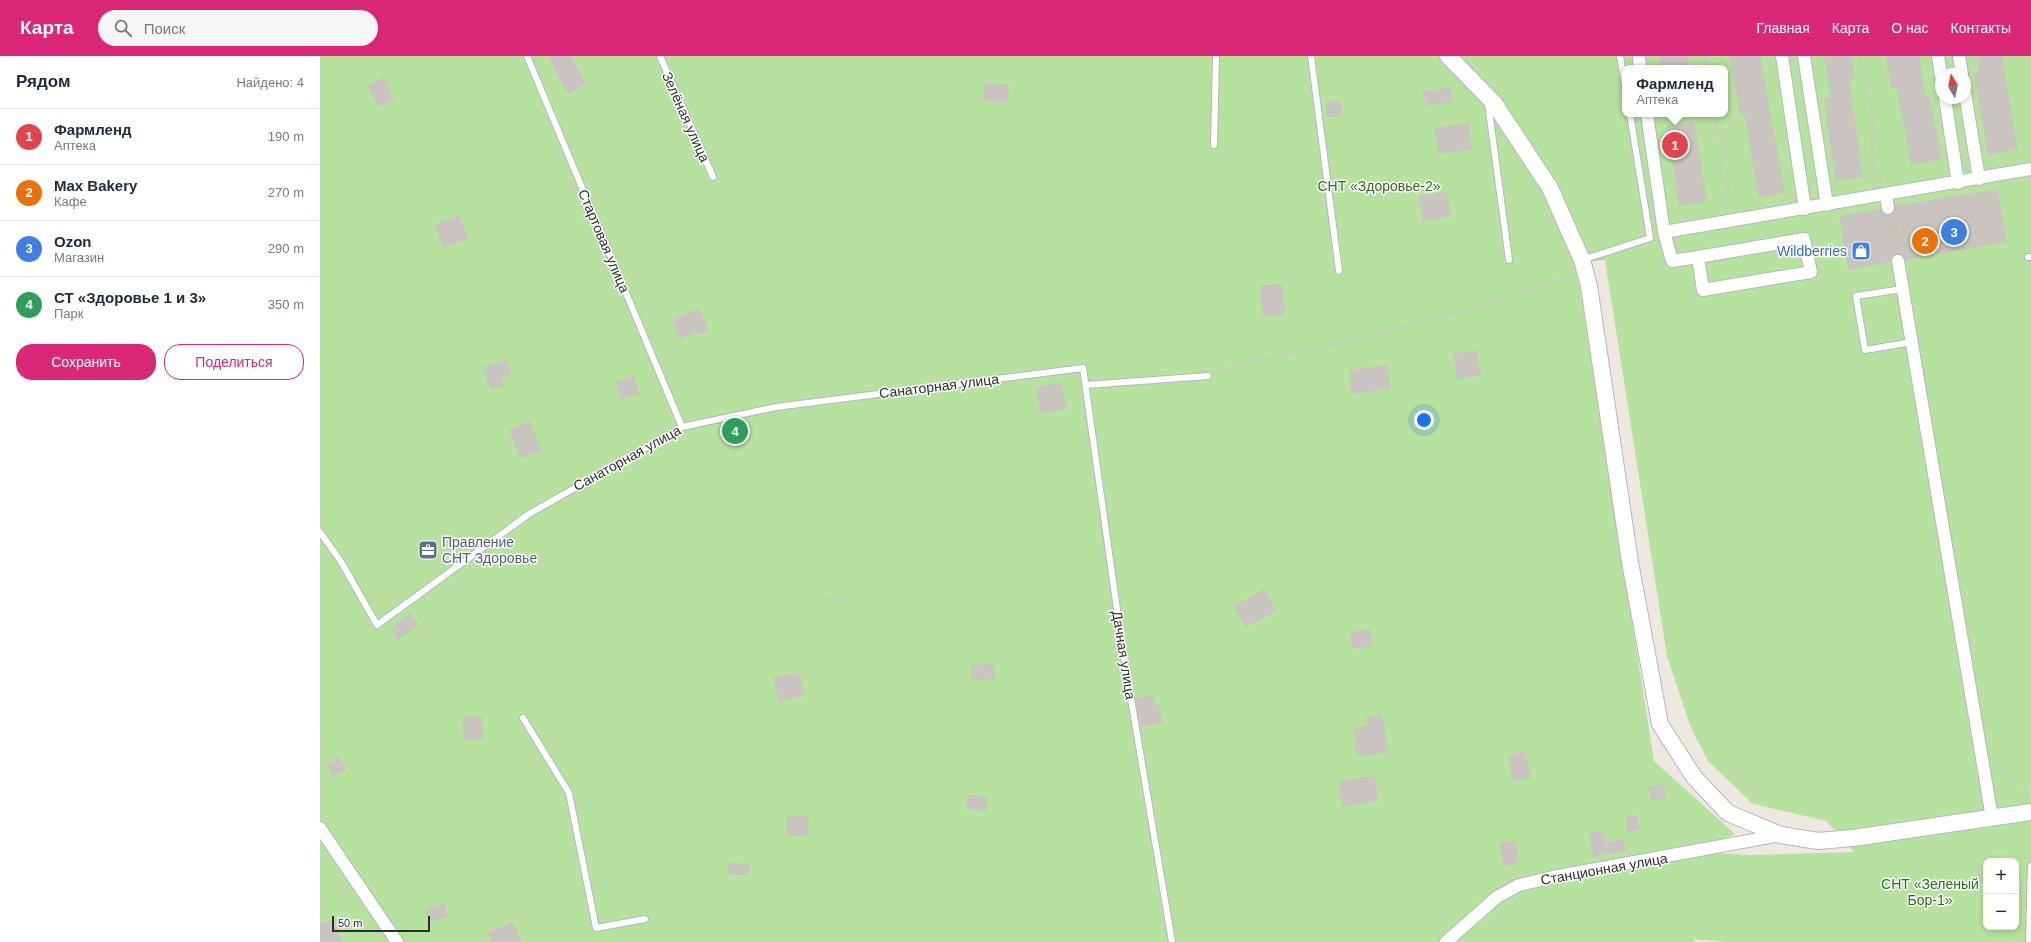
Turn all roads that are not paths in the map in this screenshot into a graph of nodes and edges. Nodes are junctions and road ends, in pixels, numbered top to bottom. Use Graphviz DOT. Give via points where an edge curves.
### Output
graph roads {
  1 [pos="527,56"];
  2 [pos="660,56"];
  3 [pos="1216,56"];
  4 [pos="1311,56"];
  5 [pos="1620,56"];
  6 [pos="1782,56"];
  7 [pos="1804,56"];
  8 [pos="1938,56"];
  9 [pos="1959,56"];
  10 [pos="1451,58"];
  11 [pos="1622,68"];
  12 [pos="1940,68"];
  13 [pos="1961,68"];
  14 [pos="1487,95"];
  15 [pos="1945,104"];
  16 [pos="1967,104"];
  17 [pos="1630,117"];
  18 [pos="1647,117"];
  19 [pos="1214,145"];
  20 [pos="2031,169"];
  21 [pos="713,177"];
  22 [pos="1979,179"];
  23 [pos="1958,183"];
  24 [pos="1886,195"];
  25 [pos="1827,205"];
  26 [pos="1888,208"];
  27 [pos="1805,209"];
  28 [pos="1664,232"];
  29 [pos="1698,257"];
  30 [pos="1509,260"];
  31 [pos="1582,260"];
  32 [pos="1898,261"];
  33 [pos="1339,271"];
  34 [pos="1903,289"];
  35 [pos="1912,342"];
  36 [pos="1083,368"];
  37 [pos="1208,376"];
  38 [pos="1086,385"];
  39 [pos="682,427"];
  40 [pos="320,532"];
  41 [pos="523,718"];
  42 [pos="2031,812"];
  43 [pos="1992,818"];
  44 [pos="320,828"];
  45 [pos="1781,836"];
  46 [pos="2031,866"];
  47 [pos="645,919"];
  48 [pos="397,942"];
  49 [pos="1172,942"];
  50 [pos="1446,942"];
  51 [pos="2029,942"];
  1 -- 39 [label="lane, Стартовая улица"];
  2 -- 21 [label="lane, Зелёная улица"];
  3 -- 19 [label="lane"];
  4 -- 33 [label="lane"];
  5 -- 11 [label="lane"];
  6 -- 27 [label="street"];
  7 -- 25 [label="street"];
  8 -- 12 [label="street"];
  9 -- 13 [label="street"];
  10 -- 14 [label="main road"];
  14 -- 30 [label="lane"];
  14 -- 31 [label="main road" via="1550,188"];
  15 -- 23 [label="street"];
  16 -- 22 [label="street"];
  17 -- 31 [label="lane" via="1650,238"];
  18 -- 28 [label="street"];
  20 -- 22 [label="street"];
  22 -- 23 [label="street"];
  23 -- 24 [label="street"];
  24 -- 25 [label="street"];
  24 -- 26 [label="street"];
  25 -- 27 [label="street"];
  27 -- 28 [label="street"];
  28 -- 29 [label="street" via="1672,261"];
  29 -- 29 [label="street" via="1703,290 1811,272 1804,239"];
  31 -- 45 [label="main road" via="1589,286 1630,562 1660,724 1694,777 1728,813"];
  32 -- 34 [label="street"];
  34 -- 35 [label="street"];
  34 -- 35 [label="lane" via="1856,296 1865,350"];
  35 -- 43 [label="street"];
  36 -- 38 [label="lane, Дачная улица"];
  36 -- 39 [label="lane, Санаторная улица" via="776,407"];
  37 -- 38 [label="lane"];
  38 -- 49 [label="lane, Дачная улица" via="1122,645"];
  39 -- 40 [label="lane, Санаторная улица" via="529,514 378,625 340,560"];
  41 -- 47 [label="lane" via="569,793 596,928"];
  42 -- 43 [label="main road"];
  43 -- 45 [label="main road" via="1818,841"];
  44 -- 48 [label="street"];
  45 -- 50 [label="street, Станционная улица" via="1519,885 1497,897"];
  46 -- 51 [label="lane"];
}
